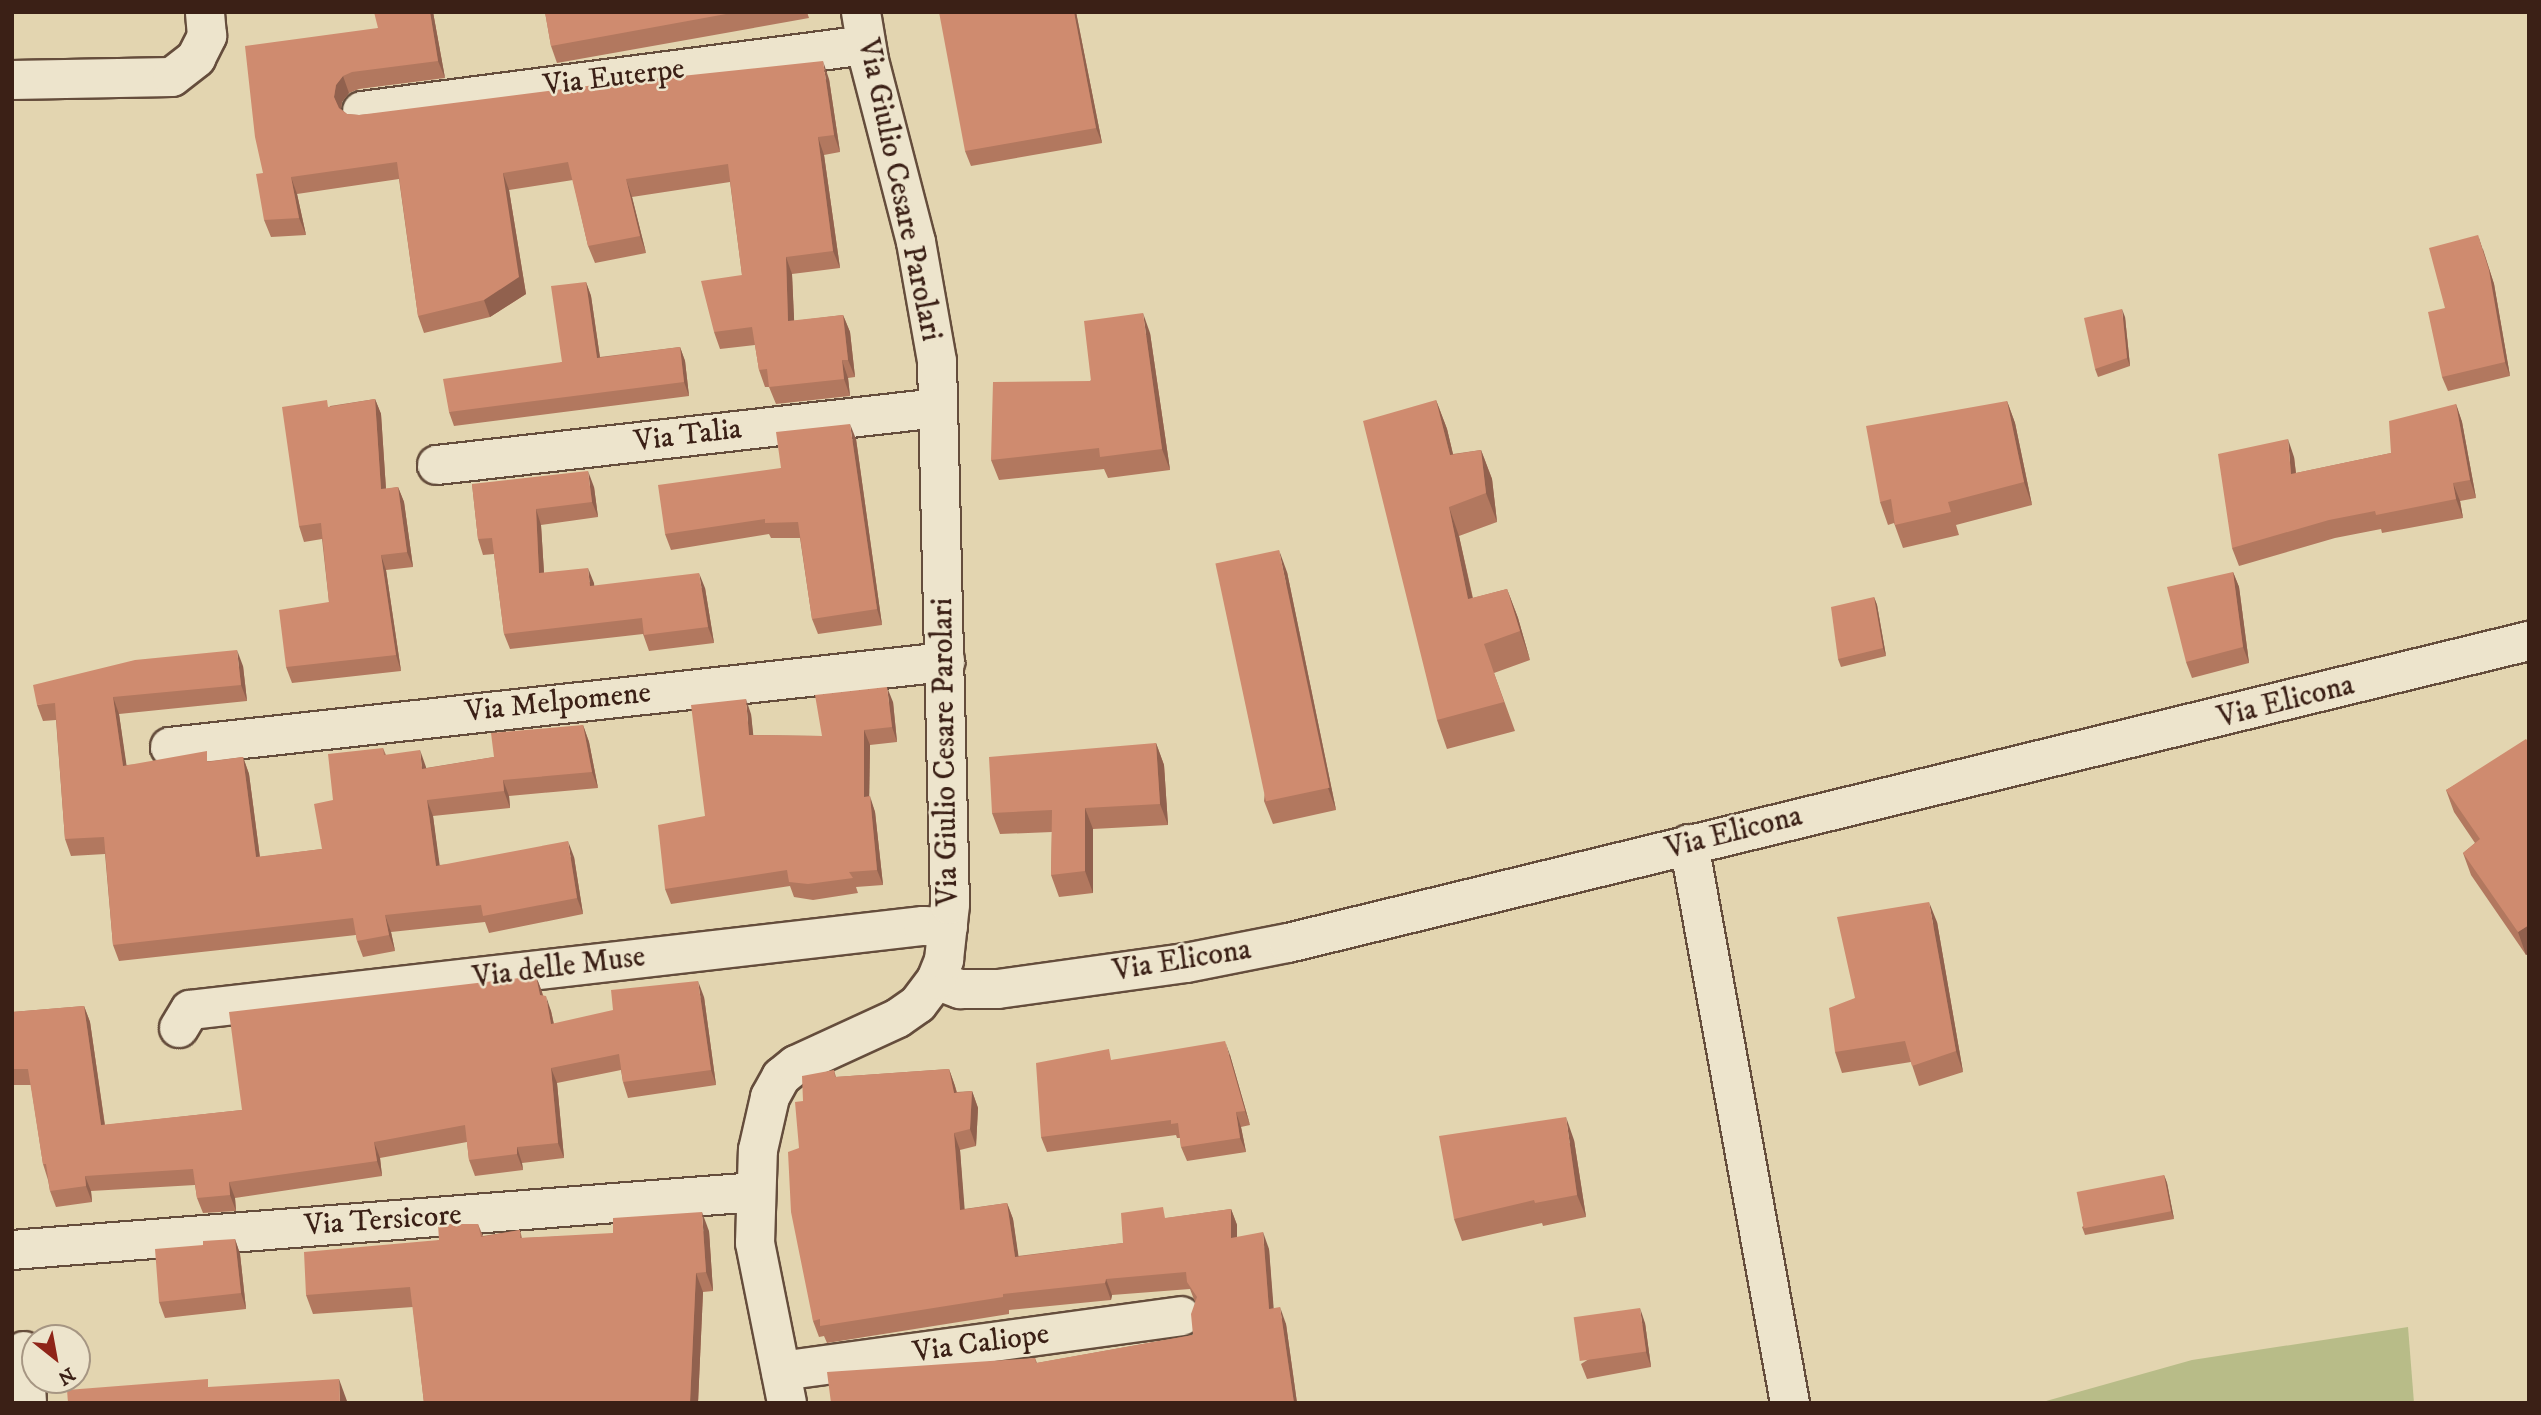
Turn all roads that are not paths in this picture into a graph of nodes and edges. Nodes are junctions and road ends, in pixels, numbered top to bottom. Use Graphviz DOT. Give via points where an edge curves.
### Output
graph roads {
  1 [pos="205,12"];
  2 [pos="864,29"];
  3 [pos="12,80"];
  4 [pos="362,111"];
  5 [pos="938,408"];
  6 [pos="438,466"];
  7 [pos="2529,641"];
  8 [pos="945,662"];
  9 [pos="170,747"];
  10 [pos="1689,844"];
  11 [pos="948,927"];
  12 [pos="936,980"];
  13 [pos="179,1028"];
  14 [pos="755,1192"];
  15 [pos="12,1250"];
  16 [pos="1181,1316"];
  17 [pos="784,1387"];
  18 [pos="1790,1403"];
  1 -- 3 [label="street" via="207,36 196,58 172,77"];
  2 -- 4 [label="street, Via Euterpe"];
  2 -- 5 [label="street, Via Giulio Cesare Parolari" via="923,279 937,361"];
  5 -- 6 [label="street, Via Talia"];
  5 -- 8 [label="street, Via Giulio Cesare Parolari"];
  7 -- 10 [label="street, Via Elicona"];
  8 -- 9 [label="street, Via Melpomene"];
  8 -- 11 [label="street, Via Giulio Cesare Parolari"];
  10 -- 12 [label="street, Via Elicona" via="1288,943 1186,963 998,989 960,989"];
  10 -- 18 [label="street"];
  11 -- 12 [label="street, Via Giulio Cesare Parolari"];
  11 -- 13 [label="street, Via delle Muse" via="923,926 190,1010"];
  12 -- 14 [label="street, Via Giulio Cesare Parolari" via="918,1004 898,1018 817,1054 781,1077 764,1117"];
  14 -- 15 [label="street, Via Tersicore"];
  14 -- 17 [label="street, Via Giulio Cesare Parolari" via="755,1243"];
  16 -- 17 [label="street, Via Caliope"];
}
